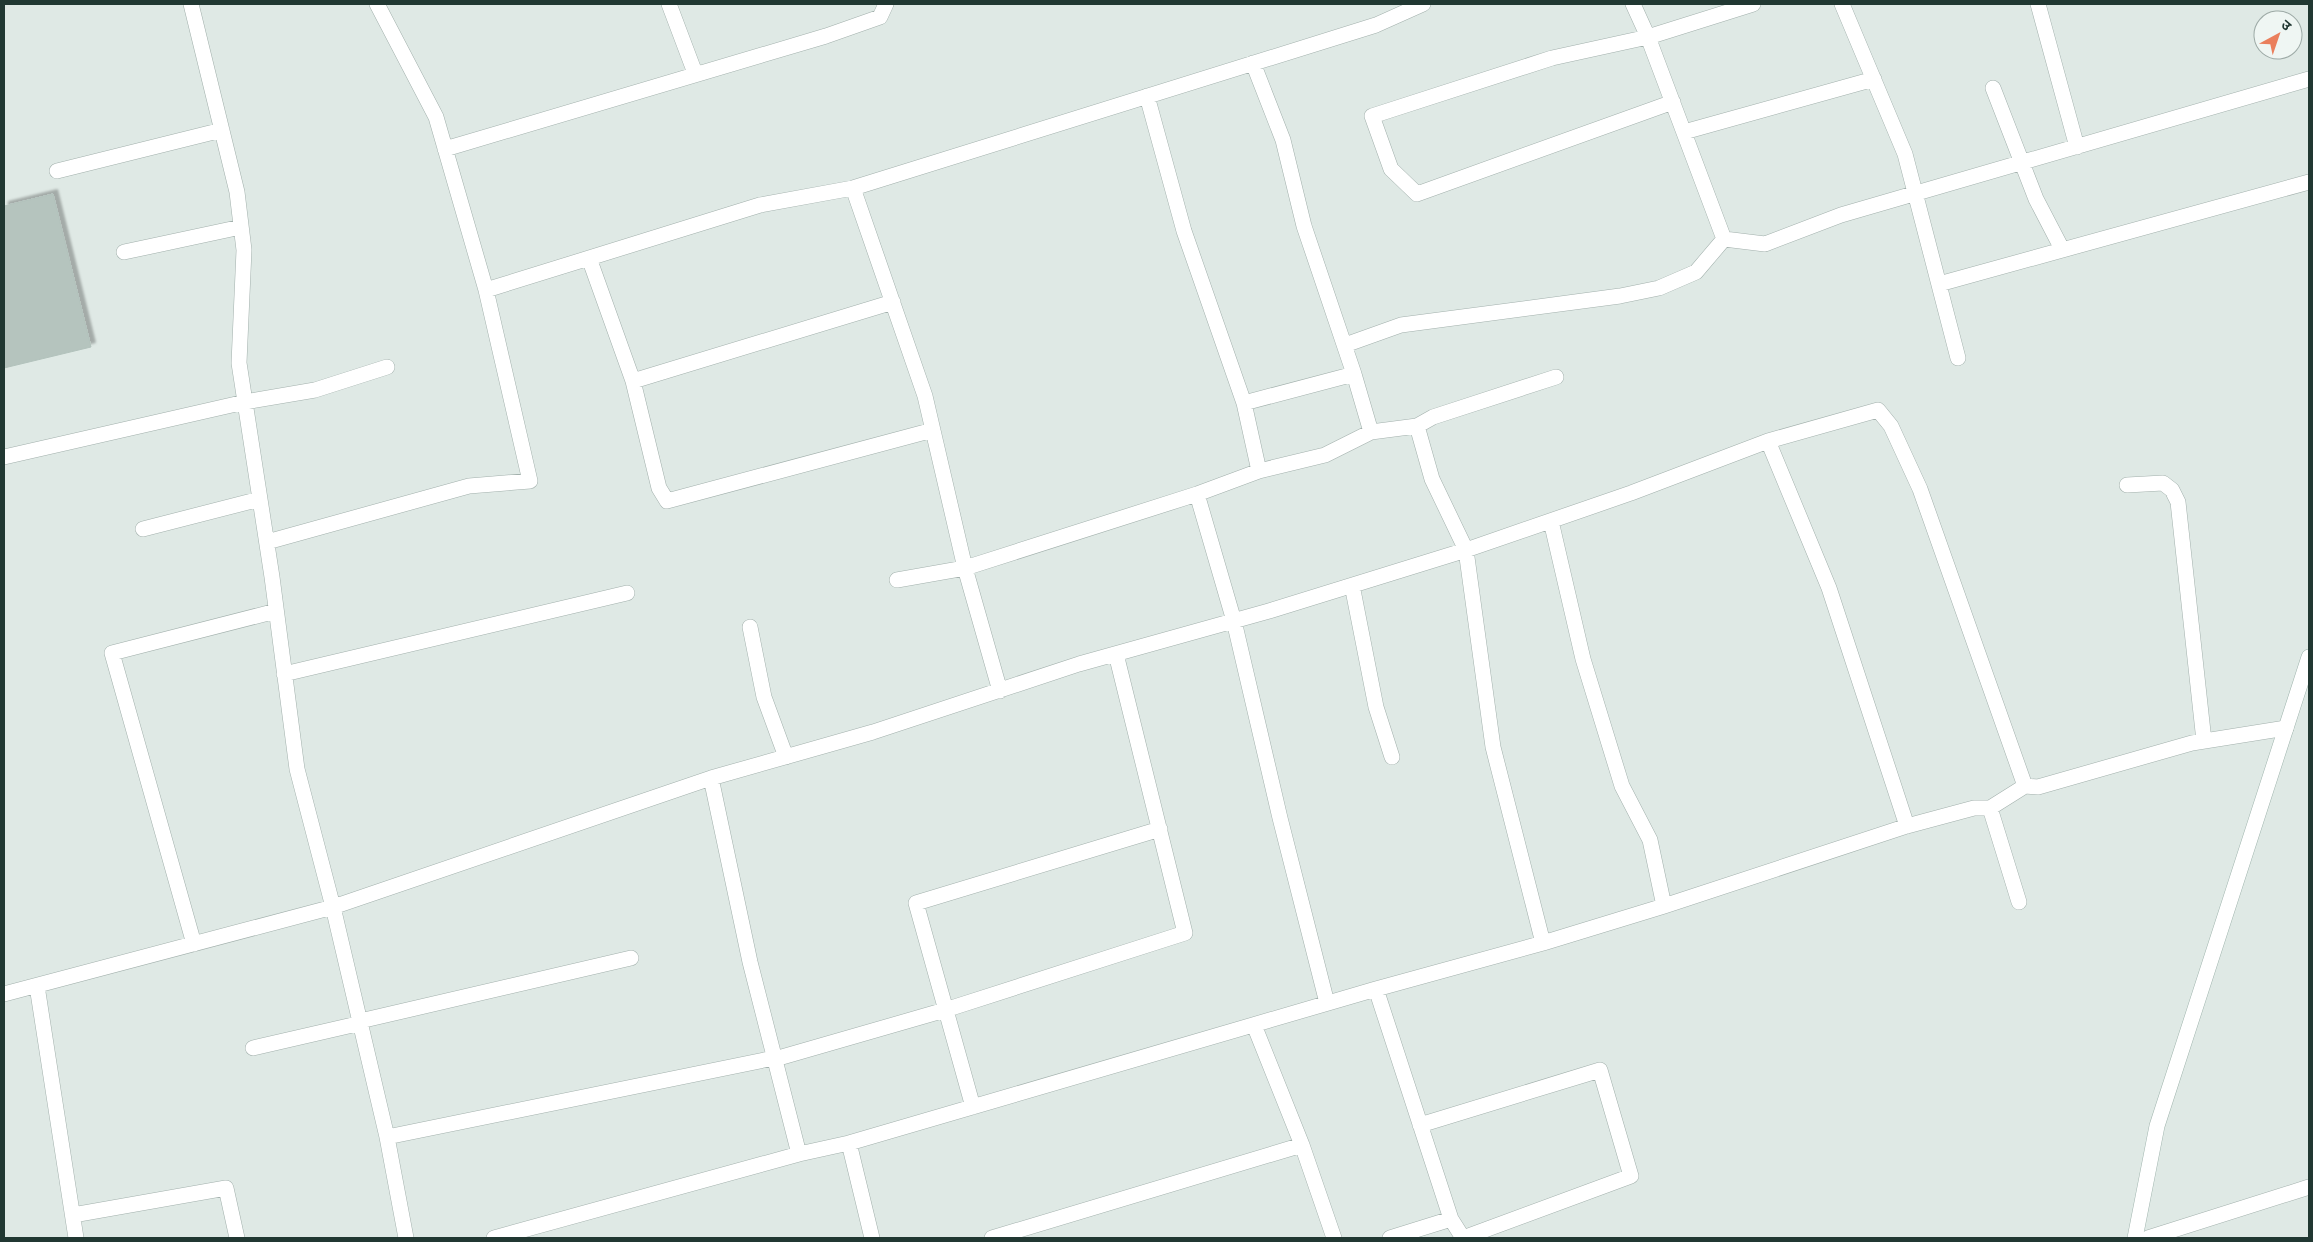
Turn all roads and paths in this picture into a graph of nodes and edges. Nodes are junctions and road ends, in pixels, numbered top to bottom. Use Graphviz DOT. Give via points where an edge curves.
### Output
graph roads {
  1 [pos="191,4"];
  2 [pos="377,4"];
  3 [pos="670,4"];
  4 [pos="886,4"];
  5 [pos="1423,4"];
  6 [pos="1633,4"];
  7 [pos="1753,4"];
  8 [pos="1842,4"];
  9 [pos="2038,4"];
  10 [pos="1648,37"];
  11 [pos="1254,63"];
  12 [pos="695,73"];
  13 [pos="1874,79"];
  14 [pos="2309,79"];
  15 [pos="1993,88"];
  16 [pos="1147,96"];
  17 [pos="1672,102"];
  18 [pos="222,130"];
  19 [pos="1684,132"];
  20 [pos="2077,147"];
  21 [pos="445,149"];
  22 [pos="2023,162"];
  23 [pos="57,171"];
  24 [pos="2309,182"];
  25 [pos="853,188"];
  26 [pos="1915,194"];
  27 [pos="241,227"];
  28 [pos="1724,239"];
  29 [pos="2062,249"];
  30 [pos="124,252"];
  31 [pos="589,258"];
  32 [pos="1939,284"];
  33 [pos="486,290"];
  34 [pos="893,302"];
  35 [pos="1345,345"];
  36 [pos="1958,358"];
  37 [pos="387,367"];
  38 [pos="1354,374"];
  39 [pos="1556,377"];
  40 [pos="633,380"];
  41 [pos="245,402"];
  42 [pos="1244,403"];
  43 [pos="1417,426"];
  44 [pos="933,430"];
  45 [pos="1371,432"];
  46 [pos="1768,441"];
  47 [pos="4,456"];
  48 [pos="1259,471"];
  49 [pos="2127,485"];
  50 [pos="1197,494"];
  51 [pos="260,499"];
  52 [pos="1551,521"];
  53 [pos="143,528"];
  54 [pos="267,542"];
  55 [pos="1466,550"];
  56 [pos="965,568"];
  57 [pos="897,580"];
  58 [pos="1352,585"];
  59 [pos="627,593"];
  60 [pos="276,611"];
  61 [pos="1234,621"];
  62 [pos="750,627"];
  63 [pos="1116,654"];
  64 [pos="2309,657"];
  65 [pos="284,674"];
  66 [pos="1000,690"];
  67 [pos="2286,728"];
  68 [pos="2204,741"];
  69 [pos="786,757"];
  70 [pos="1392,757"];
  71 [pos="711,778"];
  72 [pos="2025,786"];
  73 [pos="1990,808"];
  74 [pos="1907,826"];
  75 [pos="1160,829"];
  76 [pos="2019,902"];
  77 [pos="1664,906"];
  78 [pos="333,907"];
  79 [pos="1543,943"];
  80 [pos="194,944"];
  81 [pos="631,958"];
  82 [pos="37,986"];
  83 [pos="1376,989"];
  84 [pos="4,994"];
  85 [pos="1327,1003"];
  86 [pos="945,1010"];
  87 [pos="360,1021"];
  88 [pos="1254,1024"];
  89 [pos="253,1048"];
  90 [pos="774,1058"];
  91 [pos="973,1107"];
  92 [pos="1420,1125"];
  93 [pos="387,1137"];
  94 [pos="849,1143"];
  95 [pos="1302,1145"];
  96 [pos="799,1154"];
  97 [pos="2309,1187"];
  98 [pos="73,1215"];
  99 [pos="1451,1218"];
  100 [pos="76,1238"];
  101 [pos="237,1238"];
  102 [pos="406,1238"];
  103 [pos="494,1238"];
  104 [pos="872,1238"];
  105 [pos="992,1238"];
  106 [pos="1334,1238"];
  107 [pos="1390,1238"];
  108 [pos="2135,1238"];
  109 [pos="2148,1238"];
  1 -- 18 [label="street"];
  2 -- 21 [label="street" via="436,116"];
  3 -- 12 [label="street"];
  4 -- 12 [label="street" via="880,17 826,36"];
  5 -- 11 [label="street" via="1376,25"];
  6 -- 10 [label="street"];
  7 -- 10 [label="street"];
  8 -- 13 [label="street"];
  9 -- 20 [label="street"];
  10 -- 17 [label="street"];
  10 -- 17 [label="street" via="1552,58 1372,116 1391,169 1417,194"];
  11 -- 16 [label="street"];
  11 -- 35 [label="street" via="1282,140 1304,226"];
  12 -- 21 [label="street"];
  13 -- 19 [label="street"];
  13 -- 26 [label="street" via="1906,154"];
  14 -- 20 [label="street"];
  15 -- 22 [label="street"];
  16 -- 25 [label="street"];
  16 -- 42 [label="street" via="1184,231"];
  17 -- 19 [label="street"];
  18 -- 23 [label="street"];
  18 -- 27 [label="street" via="237,192"];
  19 -- 28 [label="street"];
  20 -- 22 [label="street"];
  21 -- 33 [label="street"];
  22 -- 26 [label="street"];
  22 -- 29 [label="street" via="2036,200"];
  24 -- 29 [label="street"];
  25 -- 31 [label="street" via="760,205"];
  25 -- 34 [label="street"];
  26 -- 28 [label="street" via="1841,215 1765,244"];
  26 -- 32 [label="street"];
  27 -- 30 [label="street"];
  27 -- 41 [label="street" via="244,250 239,363"];
  28 -- 35 [label="street" via="1696,272 1659,288 1401,325"];
  29 -- 32 [label="street"];
  31 -- 33 [label="street"];
  31 -- 40 [label="street"];
  32 -- 36 [label="street"];
  33 -- 54 [label="street" via="530,481 469,486"];
  34 -- 40 [label="street"];
  34 -- 44 [label="street" via="925,396"];
  35 -- 38 [label="street"];
  37 -- 41 [label="street" via="315,390"];
  38 -- 42 [label="street"];
  38 -- 45 [label="street"];
  39 -- 43 [label="street" via="1433,417"];
  40 -- 44 [label="street" via="659,488 667,501"];
  41 -- 47 [label="street"];
  41 -- 51 [label="street"];
  42 -- 48 [label="street"];
  43 -- 45 [label="street"];
  43 -- 55 [label="street" via="1432,479"];
  44 -- 56 [label="street"];
  45 -- 48 [label="street" via="1325,455"];
  46 -- 52 [label="street"];
  46 -- 72 [label="street" via="1878,410 1892,426 1920,489"];
  46 -- 74 [label="street" via="1828,588"];
  48 -- 50 [label="street"];
  49 -- 68 [label="street" via="2163,483 2172,490 2178,502"];
  50 -- 56 [label="street"];
  50 -- 61 [label="street"];
  51 -- 53 [label="street"];
  51 -- 54 [label="street"];
  52 -- 55 [label="street"];
  52 -- 77 [label="street" via="1583,659 1622,786 1650,840"];
  54 -- 60 [label="street"];
  55 -- 58 [label="street"];
  55 -- 79 [label="street" via="1494,746"];
  56 -- 57 [label="street"];
  56 -- 66 [label="street"];
  58 -- 61 [label="street"];
  58 -- 70 [label="street" via="1376,707"];
  59 -- 65 [label="street"];
  60 -- 65 [label="street"];
  60 -- 80 [label="street" via="112,653"];
  61 -- 63 [label="street"];
  61 -- 85 [label="street"];
  62 -- 69 [label="street" via="764,698"];
  63 -- 66 [label="street"];
  63 -- 75 [label="street"];
  64 -- 67 [label="street"];
  65 -- 78 [label="street" via="297,769"];
  66 -- 69 [label="street"];
  67 -- 68 [label="street"];
  67 -- 108 [label="street" via="2157,1126"];
  68 -- 72 [label="street" via="2038,787"];
  69 -- 71 [label="street"];
  71 -- 78 [label="street"];
  71 -- 90 [label="street"];
  72 -- 73 [label="street"];
  73 -- 74 [label="street" via="1974,808"];
  73 -- 76 [label="street"];
  74 -- 77 [label="street"];
  75 -- 86 [label="street" via="1185,934"];
  75 -- 86 [label="street" via="916,903"];
  77 -- 79 [label="street"];
  78 -- 80 [label="street"];
  78 -- 87 [label="street"];
  79 -- 83 [label="street"];
  80 -- 82 [label="street"];
  81 -- 87 [label="street"];
  82 -- 84 [label="street"];
  82 -- 98 [label="street"];
  83 -- 85 [label="street"];
  83 -- 92 [label="street"];
  85 -- 88 [label="street"];
  86 -- 90 [label="street"];
  86 -- 91 [label="street"];
  87 -- 89 [label="street"];
  87 -- 93 [label="street"];
  88 -- 91 [label="street"];
  88 -- 95 [label="street"];
  90 -- 93 [label="street"];
  90 -- 96 [label="street"];
  91 -- 94 [label="street"];
  92 -- 99 [label="street"];
  92 -- 99 [label="street" via="1600,1070 1631,1176 1463,1238"];
  93 -- 102 [label="street"];
  94 -- 96 [label="street"];
  94 -- 104 [label="street"];
  95 -- 105 [label="street"];
  95 -- 106 [label="street"];
  96 -- 103 [label="street"];
  97 -- 109 [label="street"];
  98 -- 100 [label="street"];
  98 -- 101 [label="street" via="226,1188"];
  99 -- 107 [label="street"];
}
